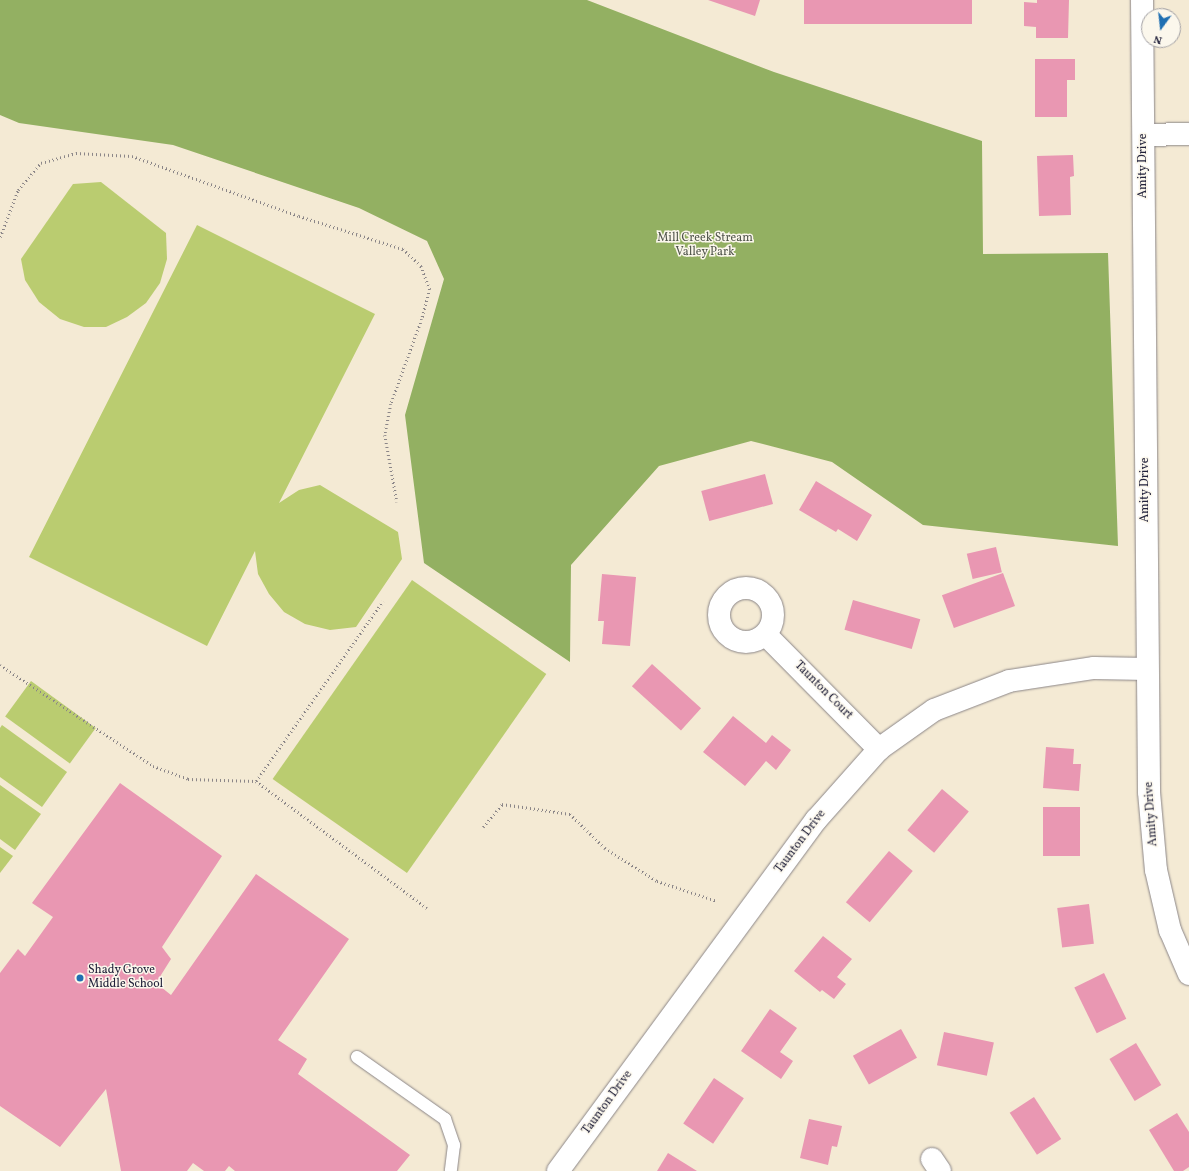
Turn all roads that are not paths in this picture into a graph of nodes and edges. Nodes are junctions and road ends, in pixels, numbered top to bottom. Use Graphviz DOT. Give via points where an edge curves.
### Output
graph roads {
  1 [pos="1142,0"];
  2 [pos="1189,134"];
  3 [pos="1144,135"];
  4 [pos="766,635"];
  5 [pos="1147,669"];
  6 [pos="879,749"];
  7 [pos="1189,974"];
  8 [pos="357,1057"];
  9 [pos="452,1171"];
  10 [pos="558,1171"];
  1 -- 3 [label="street, Amity Drive"];
  2 -- 3 [label="street"];
  3 -- 5 [label="street, Amity Drive"];
  4 -- 6 [label="street, Taunton Court"];
  5 -- 6 [label="street, Taunton Drive" via="1094,668 1009,681 934,710"];
  5 -- 7 [label="street, Amity Drive" via="1149,792 1156,870 1170,930"];
  6 -- 10 [label="street, Taunton Drive" via="816,820"];
  8 -- 9 [label="lane" via="445,1119 454,1145"];
}
